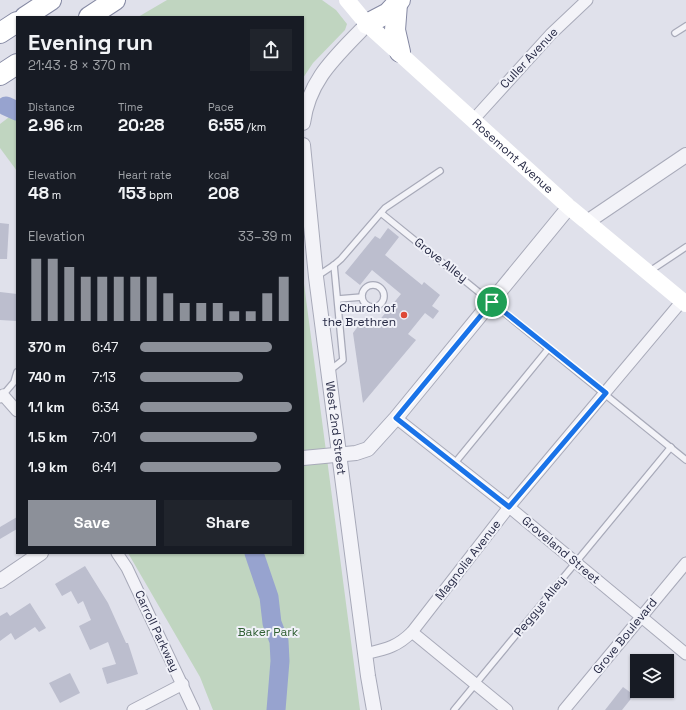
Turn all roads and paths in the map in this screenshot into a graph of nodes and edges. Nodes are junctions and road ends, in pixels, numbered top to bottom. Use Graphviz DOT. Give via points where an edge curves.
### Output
graph roads {
  1 [pos="51,0"];
  2 [pos="115,0"];
  3 [pos="347,0"];
  4 [pos="587,0"];
  5 [pos="394,1"];
  6 [pos="27,16"];
  7 [pos="91,16"];
  8 [pos="16,23"];
  9 [pos="368,24"];
  10 [pos="686,26"];
  11 [pos="0,33"];
  12 [pos="675,33"];
  13 [pos="400,52"];
  14 [pos="16,65"];
  15 [pos="0,74"];
  16 [pos="304,119"];
  17 [pos="474,119"];
  18 [pos="304,155"];
  19 [pos="686,155"];
  20 [pos="440,171"];
  21 [pos="569,207"];
  22 [pos="383,210"];
  23 [pos="587,222"];
  24 [pos="686,247"];
  25 [pos="334,265"];
  26 [pos="648,272"];
  27 [pos="316,277"];
  28 [pos="362,297"];
  29 [pos="338,299"];
  30 [pos="492,302"];
  31 [pos="684,302"];
  32 [pos="549,348"];
  33 [pos="328,372"];
  34 [pos="16,375"];
  35 [pos="606,393"];
  36 [pos="2,396"];
  37 [pos="16,410"];
  38 [pos="396,418"];
  39 [pos="671,447"];
  40 [pos="339,453"];
  41 [pos="304,458"];
  42 [pos="686,460"];
  43 [pos="454,464"];
  44 [pos="509,507"];
  45 [pos="39,554"];
  46 [pos="118,554"];
  47 [pos="576,562"];
  48 [pos="686,562"];
  49 [pos="0,580"];
  50 [pos="641,616"];
  51 [pos="412,632"];
  52 [pos="365,654"];
  53 [pos="686,654"];
  54 [pos="183,684"];
  55 [pos="476,685"];
  56 [pos="133,710"];
  57 [pos="194,710"];
  58 [pos="374,710"];
  59 [pos="454,710"];
  60 [pos="507,710"];
  61 [pos="564,710"];
  1 -- 6 [label="highway"];
  2 -- 7 [label="highway"];
  3 -- 9 [label="main road, Rosemont Avenue"];
  4 -- 17 [label="street, Culler Avenue" via="551,34"];
  5 -- 9 [label="highway" via="388,13"];
  5 -- 13 [label="highway" via="395,30"];
  8 -- 11 [label="highway"];
  9 -- 13 [label="main road, Rosemont Avenue"];
  9 -- 16 [label="street" via="320,75 310,95"];
  10 -- 12 [label="lane"];
  13 -- 17 [label="main road, Rosemont Avenue"];
  14 -- 15 [label="highway"];
  17 -- 21 [label="main road, Rosemont Avenue"];
  18 -- 27 [label="street, West 2nd Street"];
  19 -- 23 [label="street"];
  20 -- 22 [label="lane"];
  21 -- 23 [label="main road, Rosemont Avenue"];
  21 -- 30 [label="street"];
  22 -- 25 [label="lane"];
  22 -- 30 [label="lane, Grove Alley"];
  23 -- 26 [label="main road, Rosemont Avenue"];
  24 -- 26 [label="lane"];
  25 -- 27 [label="lane"];
  25 -- 29 [label="lane"];
  26 -- 31 [label="main road, Rosemont Avenue"];
  27 -- 33 [label="street, West 2nd Street"];
  28 -- 28 [label="lane" via="363,302 369,307 378,307 384,300 384,291 372,285 365,288"];
  28 -- 29 [label="lane"];
  29 -- 33 [label="lane" via="343,360"];
  30 -- 32 [label="lane, Grove Alley"];
  30 -- 38 [label="street"];
  31 -- 35 [label="street, Magnolia Avenue"];
  32 -- 35 [label="lane, Grove Alley"];
  32 -- 43 [label="lane"];
  33 -- 40 [label="street, West 2nd Street"];
  34 -- 36 [label="lane" via="14,382"];
  35 -- 39 [label="lane, Grove Alley"];
  35 -- 44 [label="street, Magnolia Avenue"];
  36 -- 37 [label="street"];
  38 -- 40 [label="street" via="368,449 356,453"];
  38 -- 43 [label="street, Groveland Street"];
  39 -- 42 [label="lane, Grove Alley"];
  39 -- 47 [label="lane, Peggys Alley"];
  40 -- 41 [label="street"];
  40 -- 52 [label="street, West 2nd Street"];
  43 -- 44 [label="street, Groveland Street"];
  44 -- 47 [label="street, Groveland Street"];
  44 -- 51 [label="street, Magnolia Avenue"];
  45 -- 49 [label="street"];
  46 -- 54 [label="street, Carroll Parkway" via="127,568"];
  47 -- 50 [label="street, Groveland Street"];
  47 -- 55 [label="lane, Peggys Alley"];
  48 -- 50 [label="street, Grove Boulevard"];
  50 -- 53 [label="street, Groveland Street"];
  50 -- 61 [label="street, Grove Boulevard"];
  51 -- 52 [label="street, Magnolia Avenue" via="394,646"];
  51 -- 55 [label="street"];
  52 -- 58 [label="street, West 2nd Street"];
  54 -- 56 [label="street"];
  54 -- 57 [label="street, Carroll Parkway"];
  55 -- 59 [label="lane, Peggys Alley"];
  55 -- 60 [label="street"];
}
